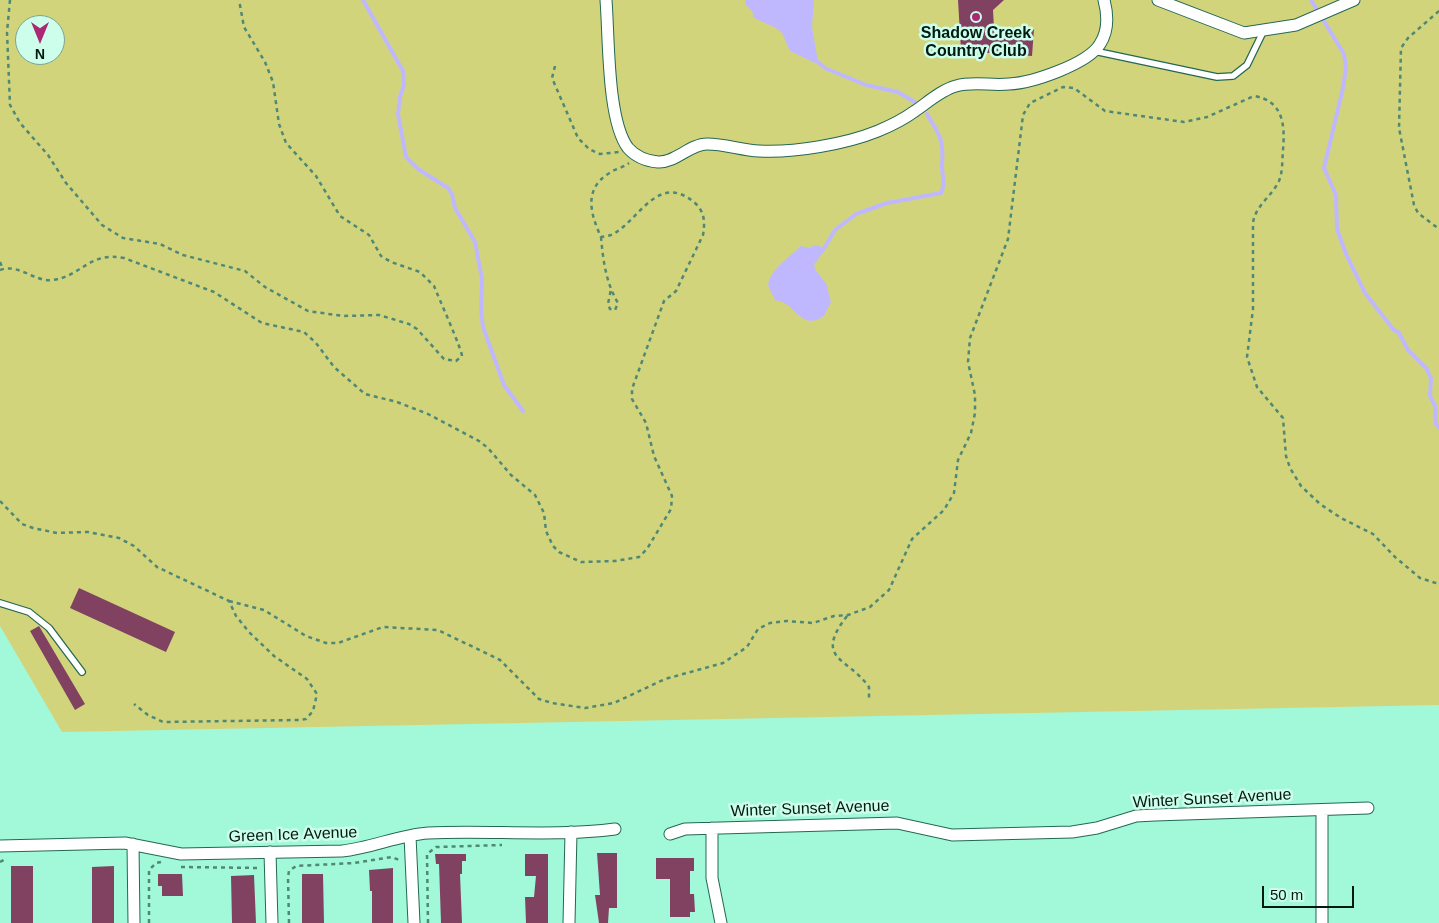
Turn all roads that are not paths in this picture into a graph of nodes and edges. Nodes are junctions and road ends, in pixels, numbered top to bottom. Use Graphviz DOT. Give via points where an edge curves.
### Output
graph roads {
  1 [pos="606,0"];
  2 [pos="1104,0"];
  3 [pos="1158,0"];
  4 [pos="1354,0"];
  5 [pos="1264,30"];
  6 [pos="1093,51"];
  7 [pos="0,603"];
  8 [pos="82,672"];
  9 [pos="1368,808"];
  10 [pos="1322,811"];
  11 [pos="712,828"];
  12 [pos="615,829"];
  13 [pos="571,832"];
  14 [pos="670,834"];
  15 [pos="410,836"];
  16 [pos="133,844"];
  17 [pos="0,846"];
  18 [pos="270,852"];
  19 [pos="134,923"];
  20 [pos="272,923"];
  21 [pos="414,923"];
  22 [pos="568,923"];
  23 [pos="721,923"];
  24 [pos="1322,923"];
  1 -- 6 [label="street" via="619,131 629,149 643,160 661,162 702,144 762,151 851,140 878,131 954,87 979,82 1008,84 1024,81 1060,70"];
  2 -- 6 [label="street" via="1107,29 1100,45"];
  3 -- 5 [label="street" via="1244,33"];
  4 -- 5 [label="street" via="1296,25"];
  5 -- 6 [label="lane" via="1247,65 1233,76 1217,77"];
  7 -- 8 [label="lane" via="29,612 49,628"];
  9 -- 10 [label="street, Winter Sunset Avenue"];
  10 -- 11 [label="street, Winter Sunset Avenue" via="1136,816 1072,832 952,835 897,822"];
  10 -- 24 [label="street"];
  11 -- 14 [label="street, Winter Sunset Avenue" via="685,829"];
  11 -- 23 [label="street" via="712,878"];
  12 -- 13 [label="street, Green Ice Avenue"];
  13 -- 15 [label="street, Green Ice Avenue" via="426,833"];
  13 -- 22 [label="street"];
  15 -- 18 [label="street, Green Ice Avenue" via="363,849"];
  15 -- 21 [label="street"];
  16 -- 17 [label="street, Green Ice Avenue"];
  16 -- 18 [label="street, Green Ice Avenue" via="181,854"];
  16 -- 19 [label="street"];
  18 -- 20 [label="street"];
}
